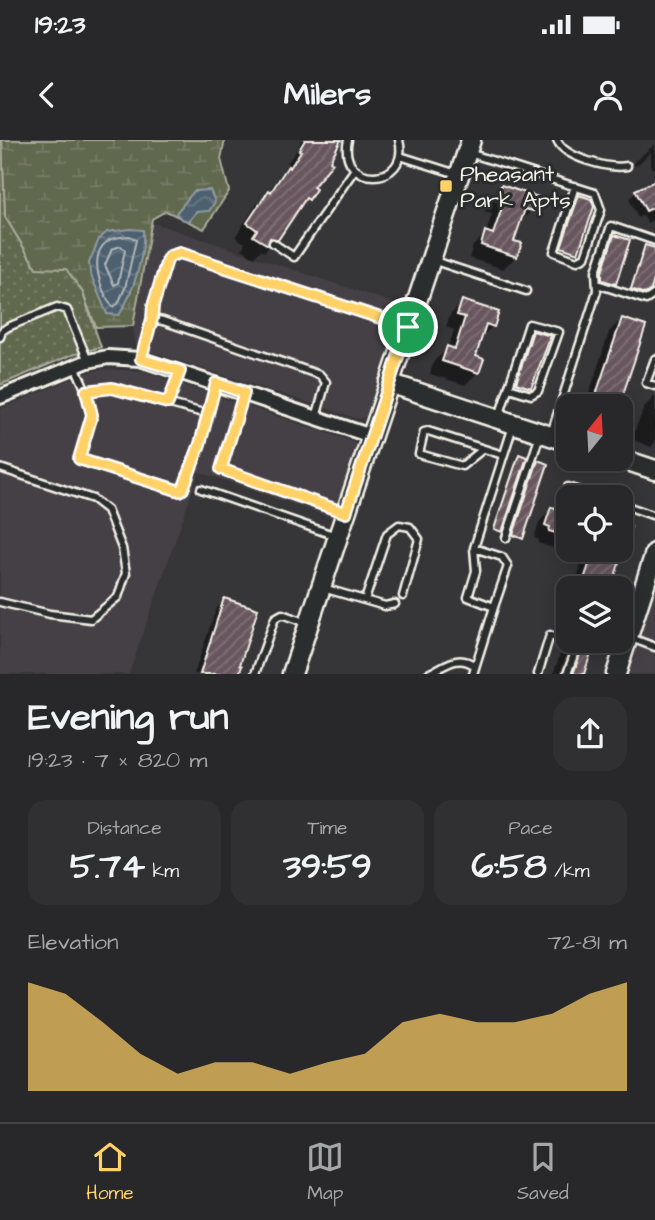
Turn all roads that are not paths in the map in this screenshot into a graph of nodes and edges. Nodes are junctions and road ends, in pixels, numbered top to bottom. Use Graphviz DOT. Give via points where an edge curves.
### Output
graph roads {
  1 [pos="348,140"];
  2 [pos="399,140"];
  3 [pos="556,140"];
  4 [pos="469,146"];
  5 [pos="400,156"];
  6 [pos="627,166"];
  7 [pos="355,169"];
  8 [pos="459,175"];
  9 [pos="575,186"];
  10 [pos="655,241"];
  11 [pos="273,243"];
  12 [pos="430,260"];
  13 [pos="597,284"];
  14 [pos="526,291"];
  15 [pos="655,293"];
  16 [pos="152,319"];
  17 [pos="408,327"];
  18 [pos="0,337"];
  19 [pos="141,359"];
  20 [pos="655,359"];
  21 [pos="88,361"];
  22 [pos="75,366"];
  23 [pos="180,371"];
  24 [pos="216,383"];
  25 [pos="389,383"];
  26 [pos="655,386"];
  27 [pos="509,388"];
  28 [pos="86,391"];
  29 [pos="244,393"];
  30 [pos="0,397"];
  31 [pos="168,403"];
  32 [pos="207,414"];
  33 [pos="316,418"];
  34 [pos="506,421"];
  35 [pos="546,435"];
  36 [pos="372,436"];
  37 [pos="556,438"];
  38 [pos="483,449"];
  39 [pos="503,455"];
  40 [pos="634,463"];
  41 [pos="0,468"];
  42 [pos="655,470"];
  43 [pos="201,489"];
  44 [pos="633,509"];
  45 [pos="346,513"];
  46 [pos="655,516"];
  47 [pos="338,537"];
  48 [pos="506,538"];
  49 [pos="474,548"];
  50 [pos="655,553"];
  51 [pos="321,587"];
  52 [pos="403,596"];
  53 [pos="365,600"];
  54 [pos="0,602"];
  55 [pos="395,604"];
  56 [pos="494,607"];
  57 [pos="633,621"];
  58 [pos="309,623"];
  59 [pos="633,638"];
  60 [pos="655,647"];
  61 [pos="623,653"];
  62 [pos="475,666"];
  63 [pos="255,674"];
  64 [pos="292,674"];
  65 [pos="428,674"];
  66 [pos="472,674"];
  67 [pos="538,674"];
  68 [pos="568,674"];
  69 [pos="616,674"];
  1 -- 7 [label="lane" via="348,156"];
  2 -- 5 [label="lane"];
  3 -- 6 [label="lane" via="570,154 610,167"];
  4 -- 8 [label="street"];
  4 -- 9 [label="lane"];
  5 -- 7 [label="lane" via="383,175 365,175"];
  5 -- 8 [label="lane"];
  7 -- 11 [label="lane" via="294,257"];
  8 -- 12 [label="street"];
  9 -- 9 [label="lane" via="595,193 601,210 585,257 577,261 554,252"];
  10 -- 13 [label="lane" via="611,226 596,271"];
  12 -- 14 [label="lane"];
  12 -- 17 [label="street"];
  13 -- 15 [label="lane" via="646,300"];
  13 -- 35 [label="lane"];
  16 -- 17 [label="lane" via="167,260 180,253"];
  16 -- 19 [label="lane"];
  16 -- 33 [label="lane" via="320,375 327,382"];
  17 -- 25 [label="street"];
  18 -- 21 [label="lane" via="8,327 63,308"];
  19 -- 21 [label="street"];
  19 -- 23 [label="street"];
  20 -- 26 [label="lane" via="646,383"];
  21 -- 22 [label="street"];
  22 -- 28 [label="lane"];
  22 -- 30 [label="street"];
  23 -- 24 [label="street"];
  23 -- 31 [label="lane"];
  24 -- 29 [label="street"];
  24 -- 32 [label="lane"];
  25 -- 34 [label="street"];
  25 -- 36 [label="street"];
  27 -- 27 [label="lane" via="529,324 559,332 538,391 531,395"];
  27 -- 34 [label="lane"];
  28 -- 31 [label="lane" via="112,388"];
  28 -- 32 [label="lane" via="92,415 79,459 180,491"];
  29 -- 33 [label="street"];
  29 -- 45 [label="lane" via="221,469"];
  31 -- 32 [label="lane"];
  33 -- 36 [label="street"];
  34 -- 35 [label="street"];
  34 -- 39 [label="lane"];
  35 -- 37 [label="street"];
  35 -- 48 [label="lane"];
  36 -- 45 [label="street"];
  38 -- 38 [label="lane" via="428,431 419,454 462,466"];
  38 -- 39 [label="lane"];
  39 -- 49 [label="lane"];
  40 -- 42 [label="street"];
  41 -- 54 [label="lane" via="93,499 107,510 126,573 118,597 91,619"];
  43 -- 47 [label="lane"];
  44 -- 46 [label="lane"];
  45 -- 47 [label="street"];
  47 -- 51 [label="street"];
  49 -- 56 [label="lane" via="476,571 468,597"];
  49 -- 56 [label="lane" via="502,557 508,566"];
  50 -- 57 [label="street"];
  51 -- 53 [label="lane"];
  51 -- 58 [label="street"];
  52 -- 53 [label="lane" via="419,539 410,527 399,525 387,534"];
  53 -- 55 [label="lane"];
  56 -- 62 [label="lane"];
  58 -- 63 [label="lane" via="282,614 275,618"];
  58 -- 64 [label="street"];
  59 -- 60 [label="lane"];
  61 -- 69 [label="street"];
  62 -- 65 [label="lane" via="459,659"];
  62 -- 66 [label="lane"];
  67 -- 68 [label="lane" via="550,635 576,649"];
}
